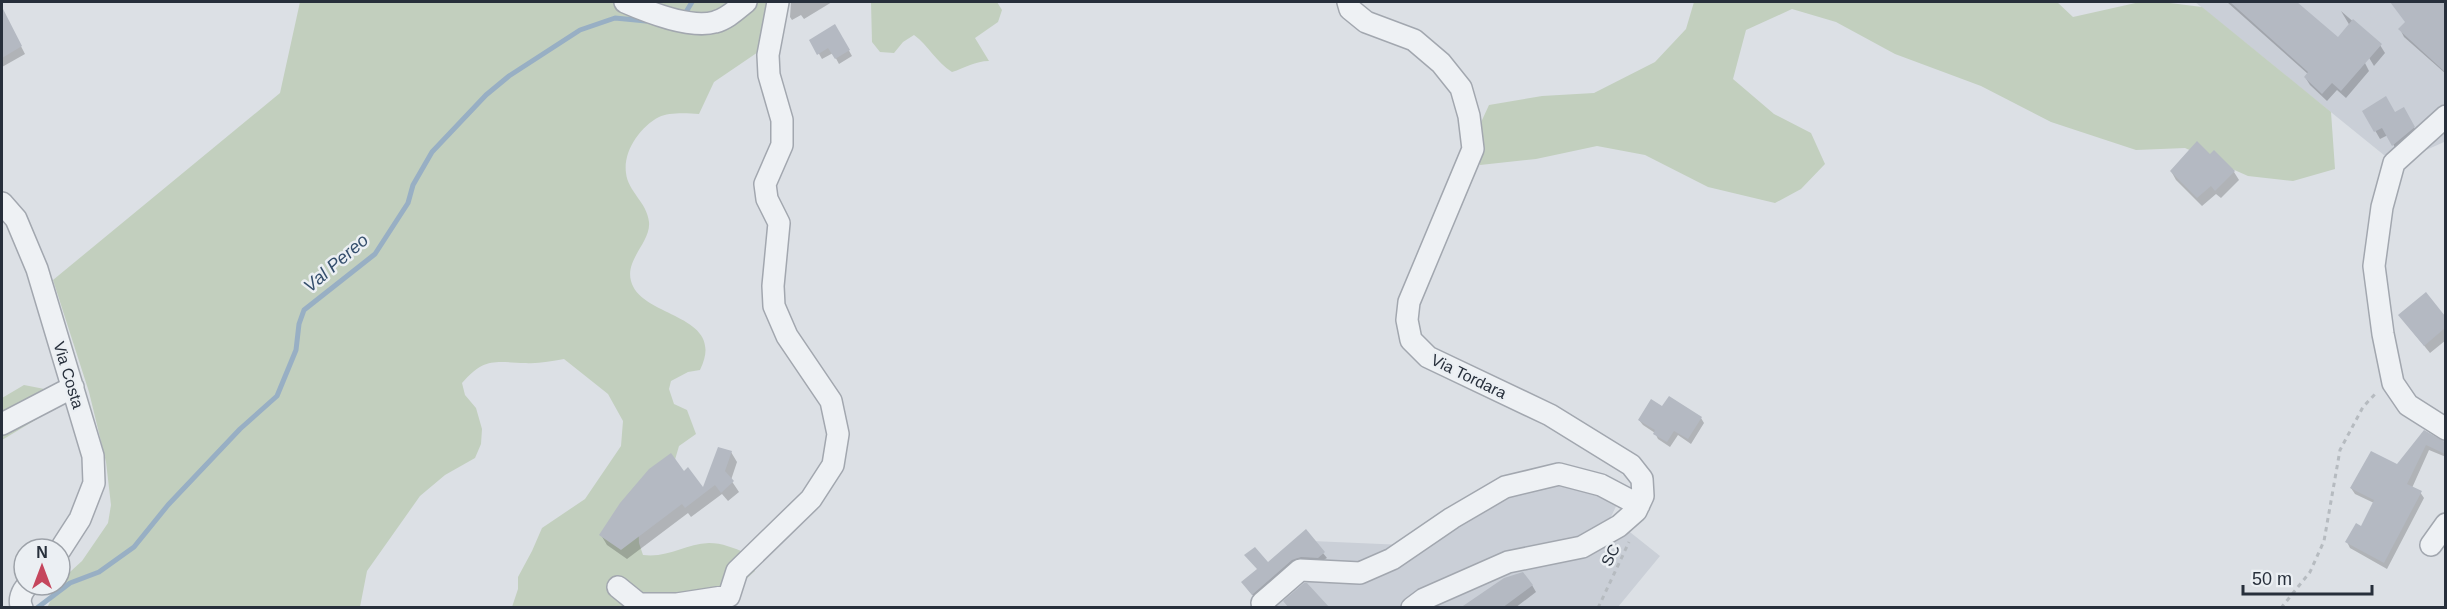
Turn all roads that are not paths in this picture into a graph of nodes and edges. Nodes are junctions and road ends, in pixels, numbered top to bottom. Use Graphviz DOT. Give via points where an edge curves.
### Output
graph roads {
  1 [pos="625,2"];
  2 [pos="746,2"];
  3 [pos="778,2"];
  4 [pos="1348,2"];
  5 [pos="2445,117"];
  6 [pos="2,203"];
  7 [pos="73,387"];
  8 [pos="2,424"];
  9 [pos="2445,429"];
  10 [pos="1638,508"];
  11 [pos="2445,524"];
  12 [pos="68,537"];
  13 [pos="2431,545"];
  14 [pos="618,587"];
  15 [pos="1262,603"];
  16 [pos="1412,608"];
  1 -- 2 [label="street" via="651,14 714,23"];
  3 -- 14 [label="street" via="768,55 769,75 782,120 782,145 765,184 767,199 779,223 774,306 788,336 831,401 838,435 833,465 811,499 737,571 729,596 639,603"];
  4 -- 10 [label="street, Via Tordara" via="1350,9 1366,22 1414,40 1441,63 1461,88 1469,116 1473,149 1409,302 1411,340 1428,357 1550,415 1631,465 1642,479 1643,496"];
  5 -- 9 [label="street" via="2394,163 2382,207 2374,266 2393,383 2408,405"];
  6 -- 7 [label="street, Via Costa" via="16,219 37,269"];
  7 -- 8 [label="street"];
  7 -- 12 [label="street, Via Costa" via="93,456 94,483"];
  10 -- 15 [label="street" via="1601,484 1559,474 1505,487 1392,560 1360,573 1300,570"];
  10 -- 16 [label="street" via="1619,526 1582,547 1508,562"];
  11 -- 13 [label="street"];
}
